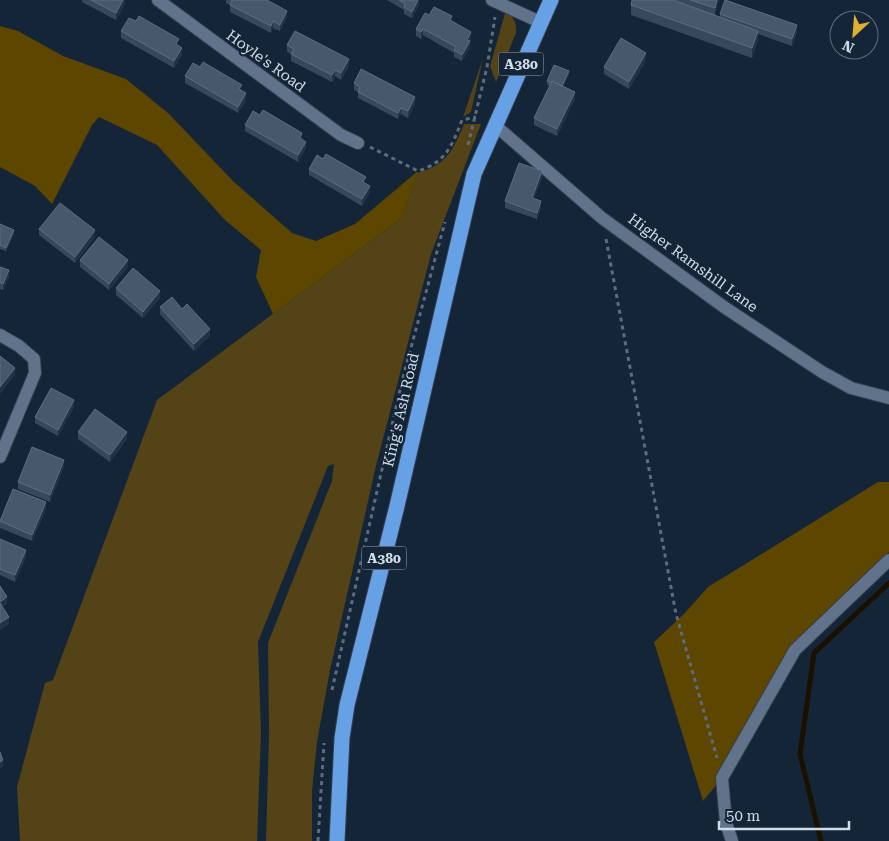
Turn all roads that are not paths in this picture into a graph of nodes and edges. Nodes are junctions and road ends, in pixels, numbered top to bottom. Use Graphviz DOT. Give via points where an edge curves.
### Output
graph roads {
  1 [pos="158,0"];
  2 [pos="551,0"];
  3 [pos="496,2"];
  4 [pos="540,22"];
  5 [pos="496,126"];
  6 [pos="358,143"];
  7 [pos="0,335"];
  8 [pos="889,398"];
  9 [pos="0,457"];
  10 [pos="889,560"];
  11 [pos="337,841"];
  12 [pos="732,841"];
  1 -- 6 [label="street, Hoyle's Road" via="341,135"];
  2 -- 4 [label="highway, King's Ash Road / A380"];
  3 -- 4 [label="street"];
  4 -- 5 [label="highway, King's Ash Road / A380"];
  5 -- 8 [label="street, Higher Ramshill Lane" via="602,218 724,307 851,388"];
  5 -- 11 [label="highway, King's Ash Road / A380" via="474,174 347,705 342,738"];
  7 -- 9 [label="street" via="34,359 35,373"];
  10 -- 12 [label="street" via="795,650 722,778 726,823"];
}
